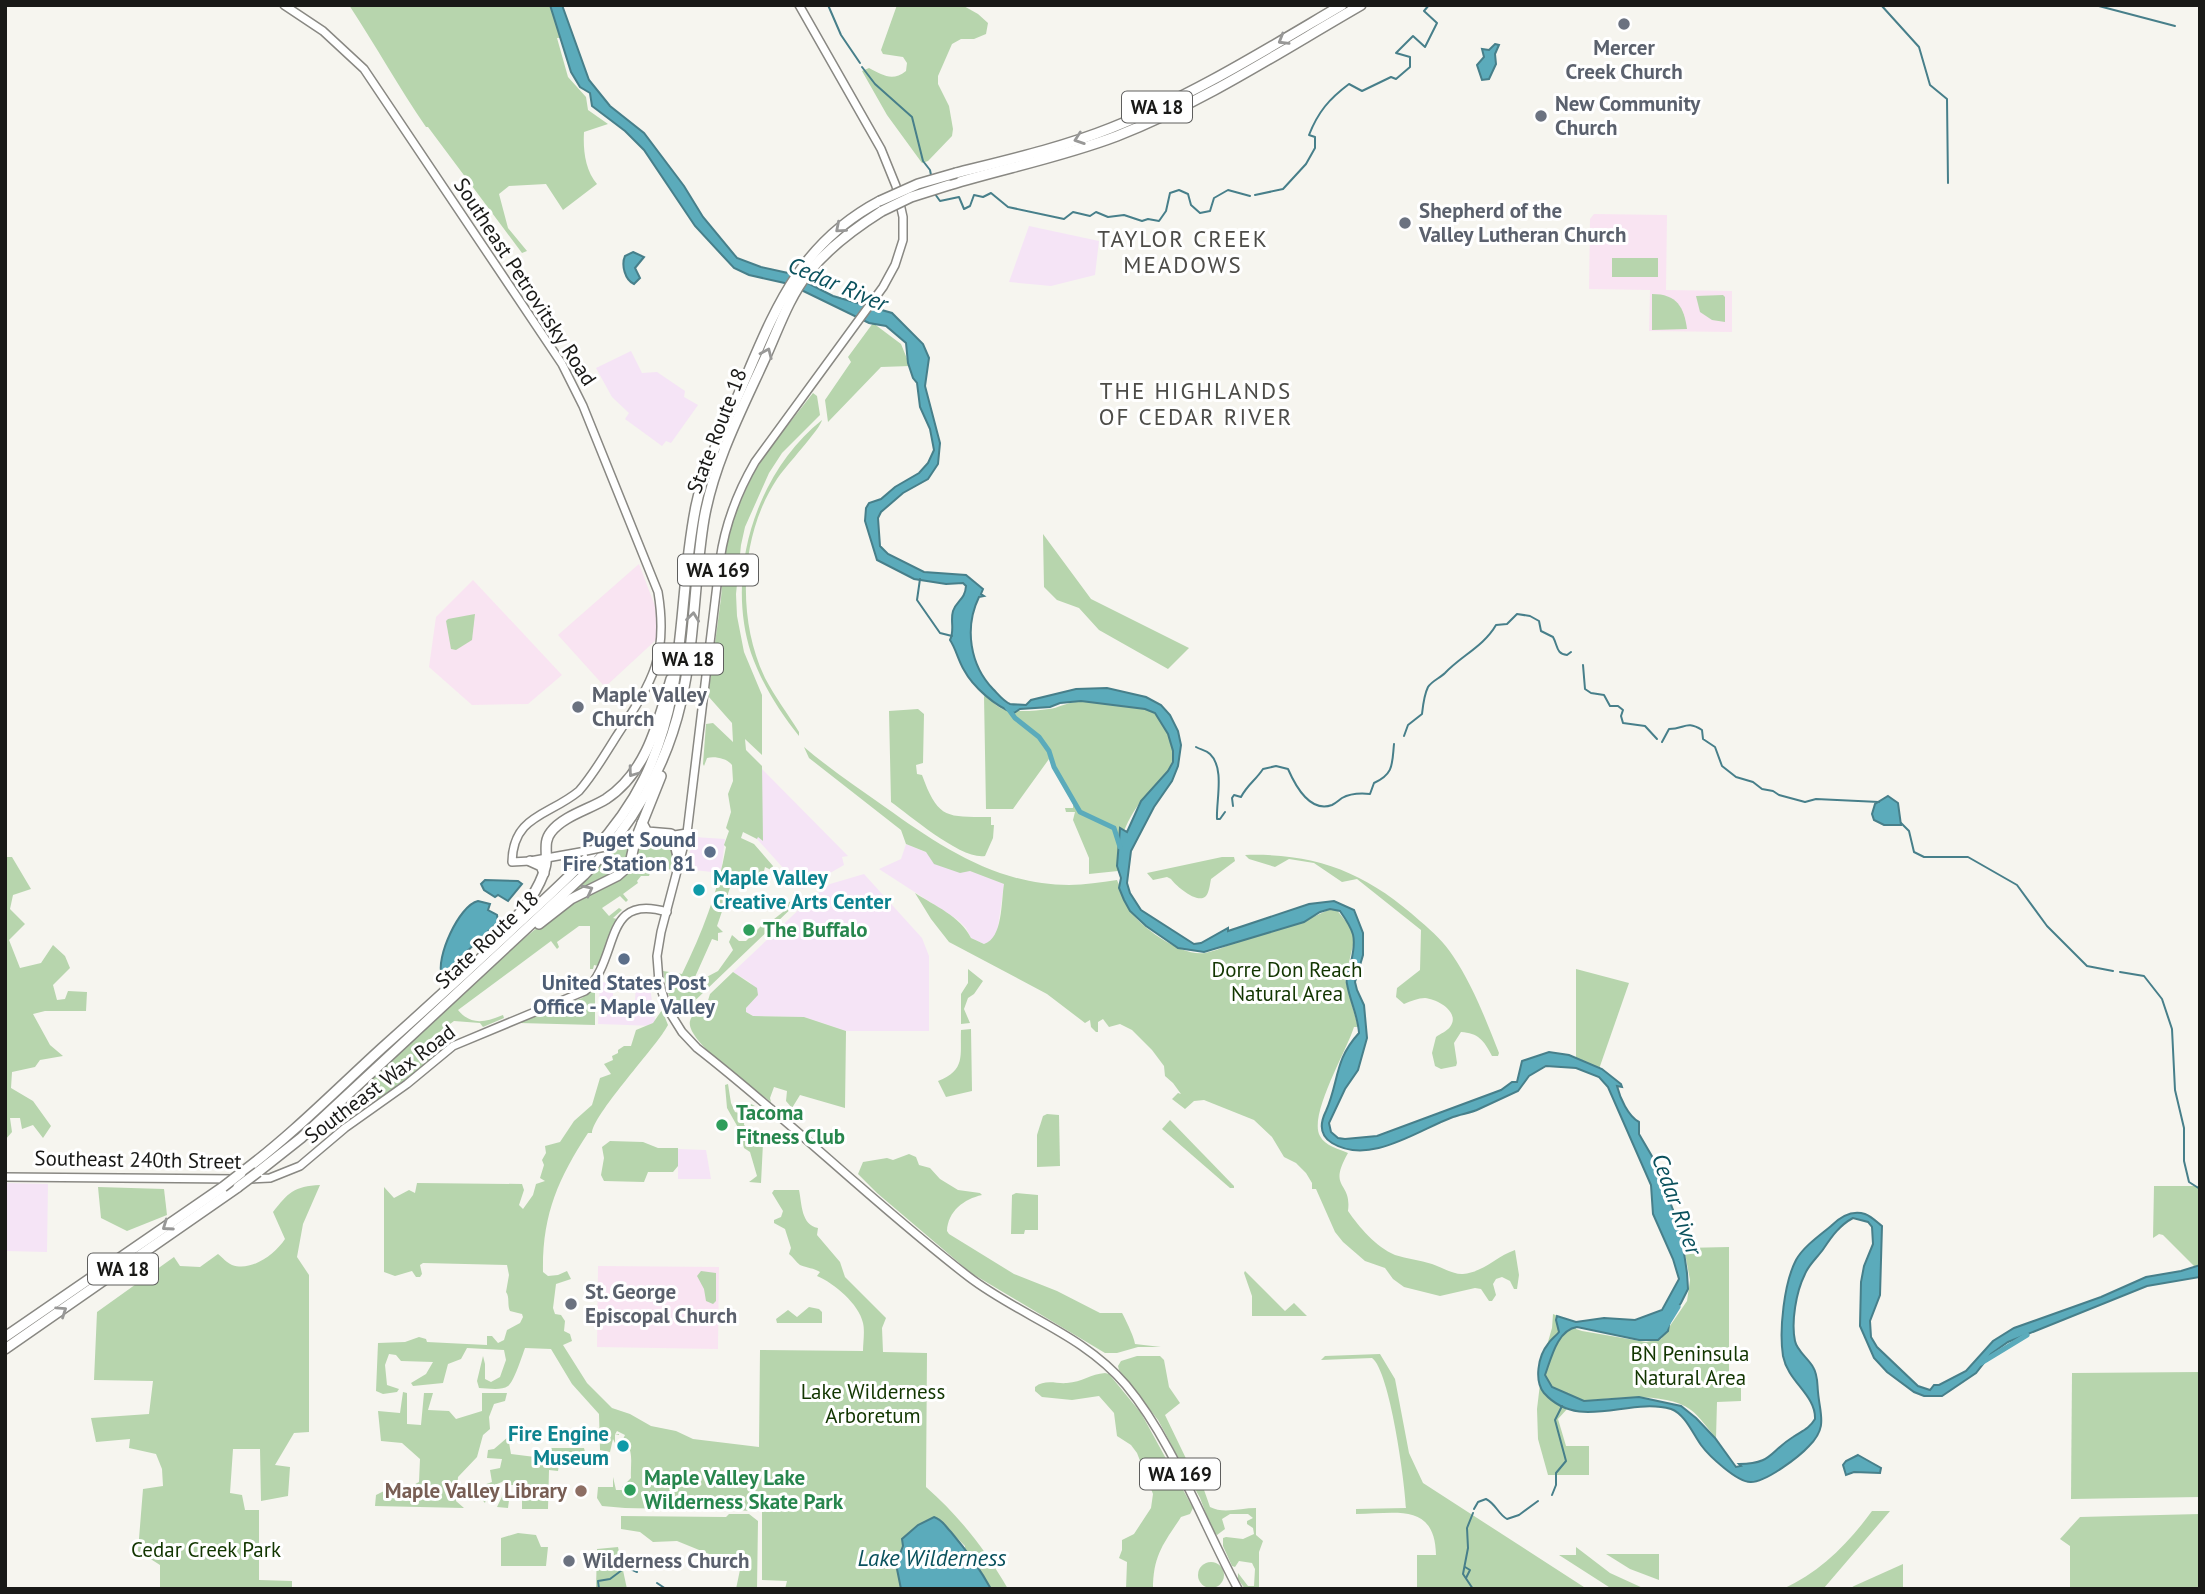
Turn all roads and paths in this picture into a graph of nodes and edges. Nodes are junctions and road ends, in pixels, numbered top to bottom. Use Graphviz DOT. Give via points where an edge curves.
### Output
graph roads {
  1 [pos="284,5"];
  2 [pos="799,5"];
  3 [pos="1342,5"];
  4 [pos="1361,5"];
  5 [pos="881,206"];
  6 [pos="782,307"];
  7 [pos="683,615"];
  8 [pos="687,670"];
  9 [pos="642,823"];
  10 [pos="687,832"];
  11 [pos="671,834"];
  12 [pos="652,838"];
  13 [pos="635,841"];
  14 [pos="513,845"];
  15 [pos="539,860"];
  16 [pos="679,866"];
  17 [pos="544,874"];
  18 [pos="667,912"];
  19 [pos="493,959"];
  20 [pos="413,1021"];
  21 [pos="5,1177"];
  22 [pos="270,1178"];
  23 [pos="5,1337"];
  24 [pos="5,1349"];
  25 [pos="1238,1589"];
  1 -- 14 [label="main road, Southeast Petrovitsky Road" via="323,31 364,69 562,364 658,592 662,643 646,690 587,782 569,799 527,824"];
  2 -- 10 [label="main road, WA 169" via="890,168 901,204 903,240 898,259 874,299 755,462 727,522"];
  3 -- 5 [label="highway, State Route 18 / WA 18, one-way, bridge" via="1225,72 1111,128 918,184"];
  4 -- 5 [label="highway, State Route 18 / WA 18, bridge" via="1256,68 1158,118 1070,153"];
  5 -- 6 [label="highway, State Route 18 / WA 18" via="810,263"];
  6 -- 7 [label="highway, State Route 18 / WA 18" via="702,485"];
  8 -- 6 [label="highway, State Route 18 / WA 18, one-way" via="711,488"];
  7 -- 15 [label="highway, one-way" via="671,678 646,752 614,793 553,830"];
  7 -- 20 [label="highway, State Route 18 / WA 18" via="677,678 662,737 621,817 578,868"];
  8 -- 9 [label="highway" via="677,733"];
  8 -- 19 [label="highway, State Route 18 / WA 18" via="672,737 635,812 593,866"];
  9 -- 11 [label="highway" via="647,832"];
  9 -- 13 [label="highway"];
  10 -- 11 [label="main road"];
  10 -- 16 [label="main road, WA 169"];
  11 -- 12 [label="main road"];
  12 -- 13 [label="main road"];
  12 -- 16 [label="main road" via="672,842"];
  13 -- 15 [label="main road, bridge"];
  19 -- 13 [label="highway, one-way" via="571,899 621,873 631,859"];
  14 -- 15 [label="main road" via="520,858"];
  14 -- 15 [label="main road" via="512,862"];
  15 -- 17 [label="highway"];
  15 -- 17 [label="highway"];
  16 -- 18 [label="main road, WA 169"];
  17 -- 20 [label="highway" via="518,915"];
  18 -- 22 [label="main road, Southeast Wax Road" via="645,907 628,912 600,973 584,990 453,1046 300,1166"];
  18 -- 25 [label="main road, WA 169" via="658,944 658,976 667,1007 682,1032 971,1279 1078,1342 1124,1382 1153,1423"];
  24 -- 19 [label="highway, State Route 18 / WA 18, one-way, bridge" via="239,1187 301,1138"];
  20 -- 23 [label="highway, State Route 18 / WA 18, one-way, bridge" via="223,1187"];
  21 -- 22 [label="main road, Southeast 240th Street"];
}
